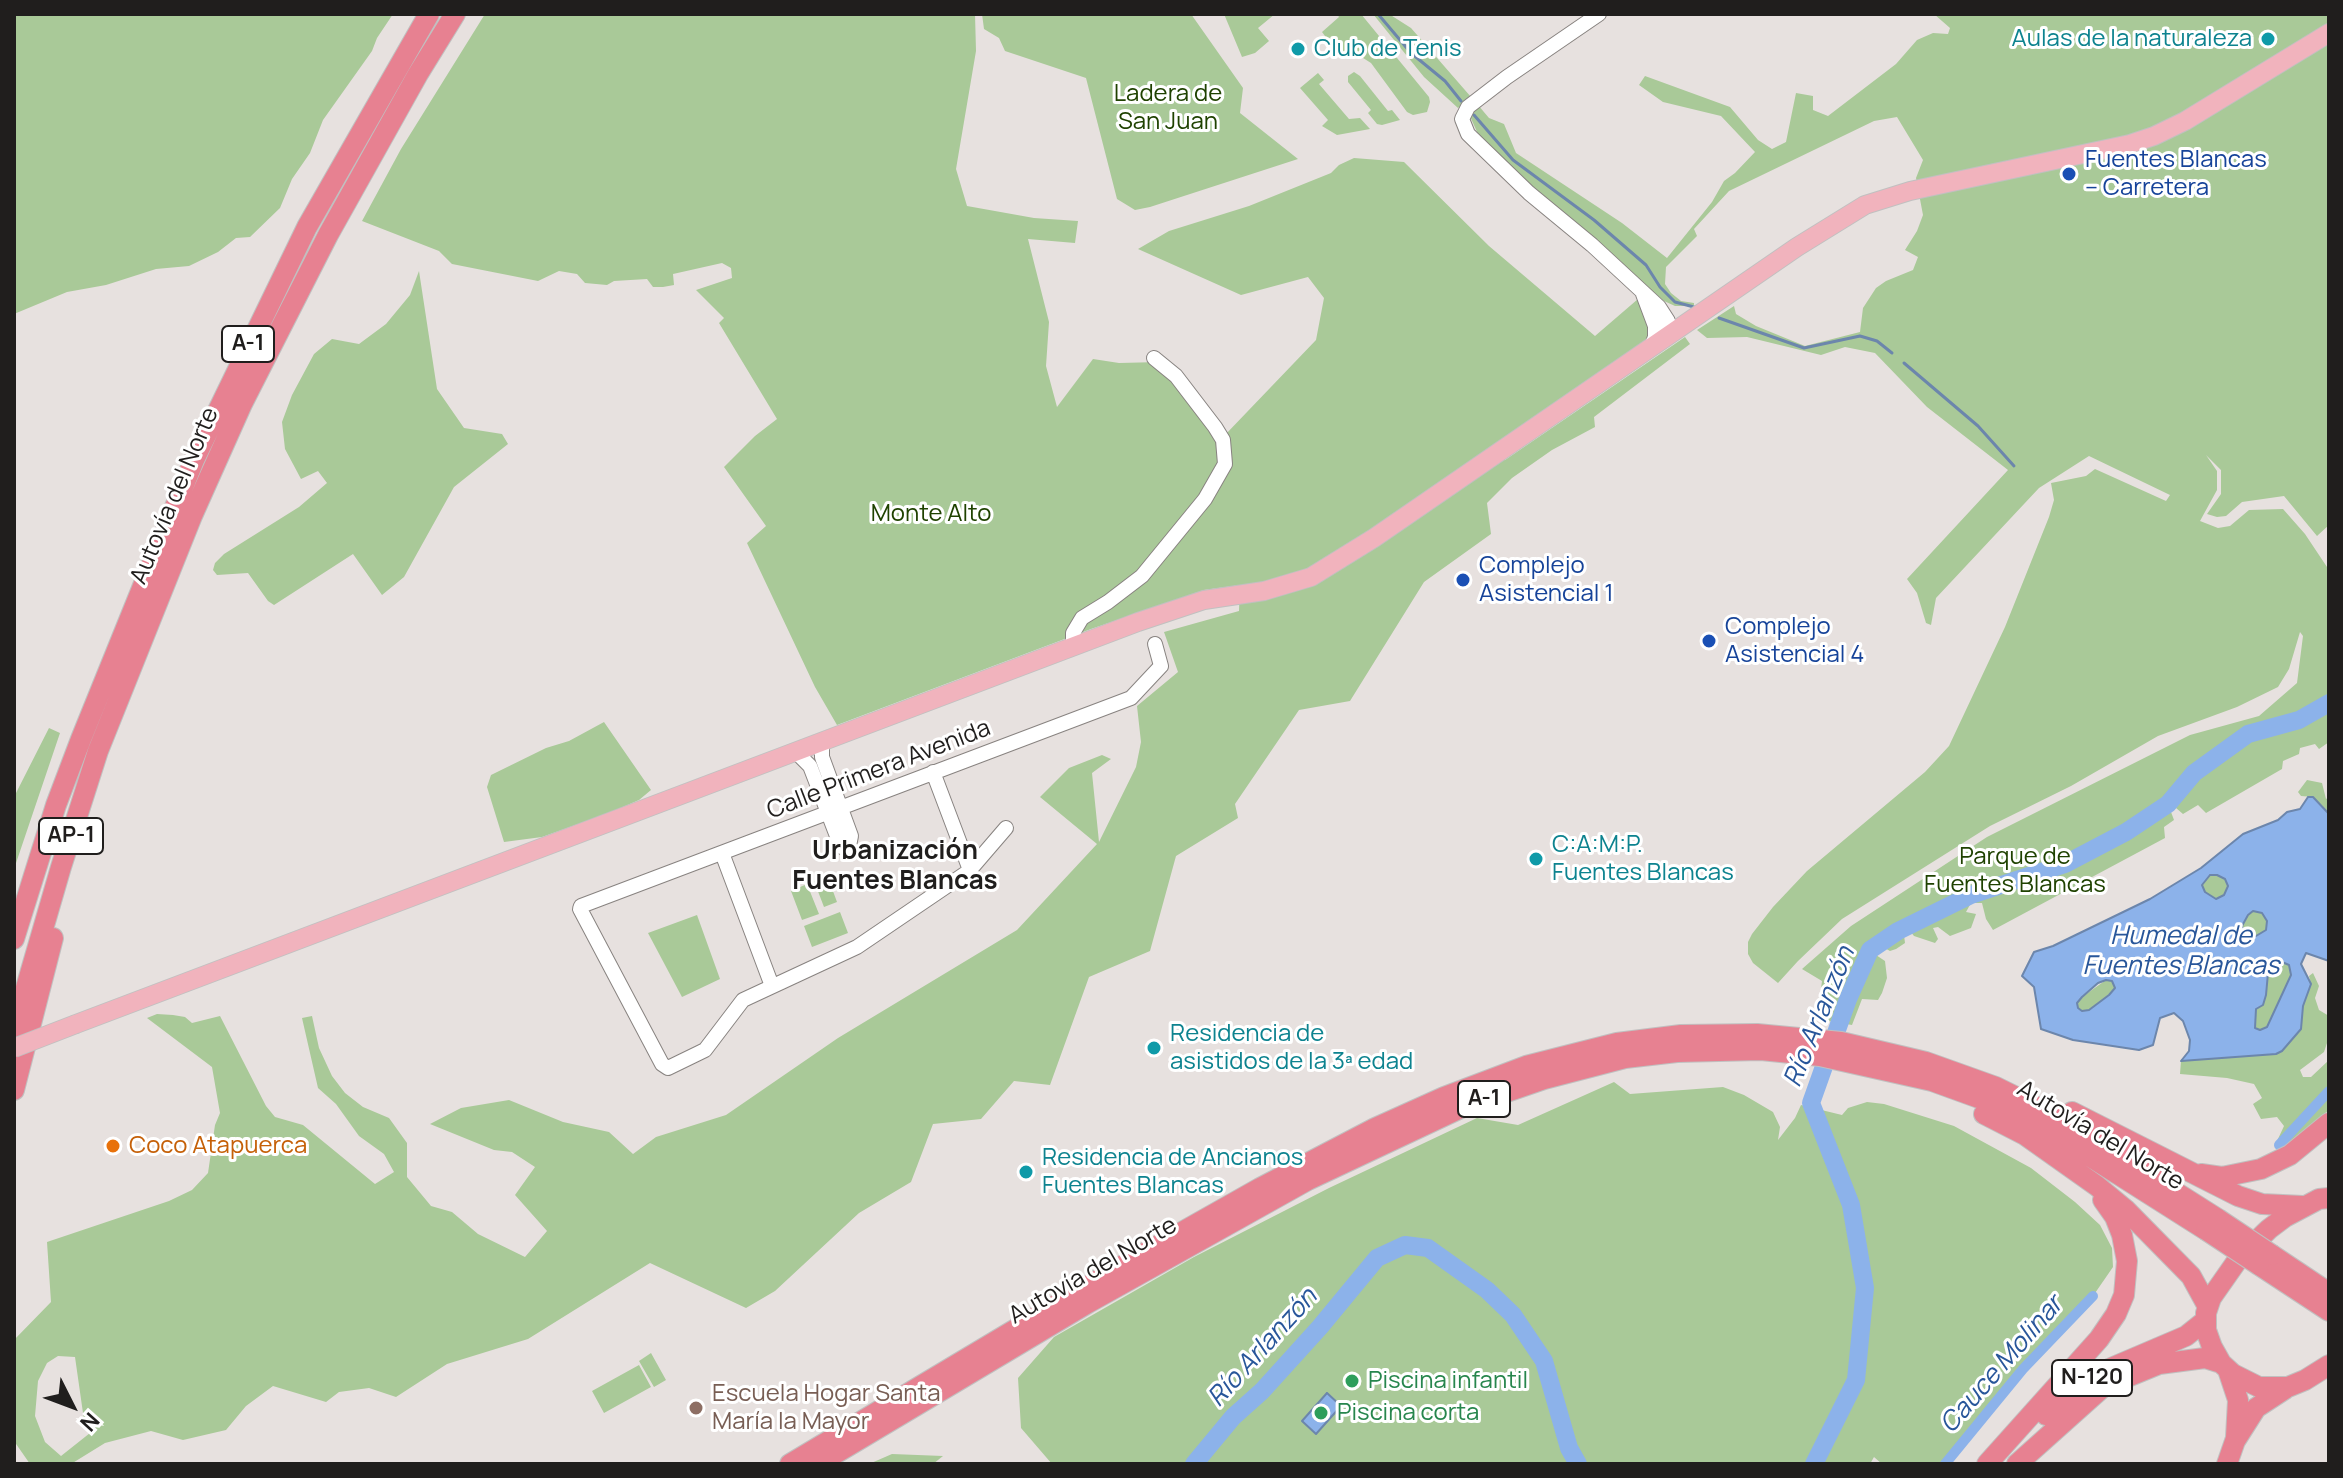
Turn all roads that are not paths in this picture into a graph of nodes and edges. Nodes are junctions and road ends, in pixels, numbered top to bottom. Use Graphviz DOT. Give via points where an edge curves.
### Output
graph roads {
  1 [pos="429,14"];
  2 [pos="455,14"];
  3 [pos="1599,14"];
  4 [pos="2329,33"];
  5 [pos="1641,290"];
  6 [pos="1659,307"];
  7 [pos="1706,309"];
  8 [pos="1662,336"];
  9 [pos="1154,358"];
  10 [pos="1155,644"];
  11 [pos="1073,646"];
  12 [pos="139,647"];
  13 [pos="822,742"];
  14 [pos="796,752"];
  15 [pos="933,772"];
  16 [pos="834,810"];
  17 [pos="1006,828"];
  18 [pos="722,853"];
  19 [pos="970,870"];
  20 [pos="14,939"];
  21 [pos="772,986"];
  22 [pos="14,1029"];
  23 [pos="1759,1043"];
  24 [pos="14,1048"];
  25 [pos="1889,1061"];
  26 [pos="14,1090"];
  27 [pos="2329,1123"];
  28 [pos="2181,1169"];
  29 [pos="2079,1173"];
  30 [pos="2320,1198"];
  31 [pos="2266,1260"];
  32 [pos="2329,1293"];
  33 [pos="2329,1311"];
  34 [pos="2207,1314"];
  35 [pos="2329,1365"];
  36 [pos="2224,1367"];
  37 [pos="2329,1382"];
  38 [pos="2297,1384"];
  39 [pos="837,1434"];
  40 [pos="2235,1441"];
  41 [pos="783,1464"];
  42 [pos="790,1464"];
  43 [pos="818,1464"];
  44 [pos="1987,1464"];
  45 [pos="1995,1464"];
  46 [pos="2017,1464"];
  47 [pos="2227,1464"];
  1 -- 20 [label="highway, Autovía del Norte / A-1" via="307,227 194,460 76,752"];
  2 -- 12 [label="highway, Autovía del Norte / A-1" via="328,235 256,376"];
  3 -- 5 [label="street" via="1498,84 1468,107 1462,119 1468,134 1519,183"];
  4 -- 7 [label="main road" via="2154,136 1865,205"];
  5 -- 6 [label="street"];
  5 -- 8 [label="street"];
  6 -- 7 [label="street" via="1680,314"];
  6 -- 8 [label="street" via="1668,321"];
  7 -- 8 [label="main road"];
  8 -- 11 [label="main road" via="1487,462 1319,573 1264,591 1204,600"];
  9 -- 11 [label="street" via="1176,376 1215,427 1223,440 1225,464 1205,499 1142,576 1082,618"];
  10 -- 15 [label="street, Calle Primera Avenida" via="1161,666 1131,698"];
  11 -- 13 [label="main road"];
  12 -- 22 [label="highway, Autovía del Norte / AP-1" via="98,751"];
  12 -- 26 [label="highway, A-1"];
  13 -- 14 [label="main road"];
  13 -- 16 [label="street"];
  14 -- 16 [label="street" via="810,766"];
  14 -- 24 [label="main road, bridge"];
  15 -- 16 [label="street, Calle Primera Avenida"];
  15 -- 19 [label="street"];
  16 -- 18 [label="street, Calle Primera Avenida"];
  17 -- 19 [label="street"];
  18 -- 21 [label="street"];
  18 -- 21 [label="street, Calle Primera Avenida" via="580,908 663,1067 705,1050 743,1000"];
  19 -- 21 [label="street" via="863,943"];
  23 -- 25 [label="highway" via="1841,1068"];
  23 -- 25 [label="highway" via="1843,1036"];
  23 -- 39 [label="highway, Autovía del Norte / A-1" via="1701,1027 1526,1066 1444,1097 1375,1128 1174,1236"];
  23 -- 43 [label="highway, Autovía del Norte / A-1" via="1583,1067 1463,1107 1194,1242"];
  25 -- 28 [label="highway" via="1959,1064 2019,1086"];
  25 -- 29 [label="highway" via="1924,1089 2025,1135"];
  25 -- 31 [label="highway, Autovía del Norte, bridge" via="2017,1115"];
  27 -- 28 [label="highway" via="2290,1155 2261,1169 2222,1177"];
  28 -- 30 [label="highway" via="2249,1201 2278,1206"];
  29 -- 34 [label="highway" via="2126,1210 2191,1276"];
  29 -- 44 [label="highway" via="2102,1197 2122,1235 2127,1261 2124,1295 2099,1339"];
  30 -- 34 [label="highway, N-120" via="2247,1249 2219,1282"];
  31 -- 32 [label="highway, Autovía del Norte"];
  31 -- 33 [label="highway, Autovía del Norte"];
  34 -- 36 [label="highway" via="2212,1347"];
  34 -- 45 [label="highway, N-120" via="2186,1336 2097,1374"];
  35 -- 38 [label="highway"];
  36 -- 38 [label="highway, N-120" via="2259,1387"];
  36 -- 40 [label="highway" via="2238,1400"];
  36 -- 46 [label="highway, N-120" via="2205,1358 2159,1364 2103,1387"];
  37 -- 38 [label="highway"];
  38 -- 40 [label="highway" via="2256,1408"];
  39 -- 41 [label="highway, A-1"];
  39 -- 42 [label="highway"];
  40 -- 47 [label="highway"];
}
